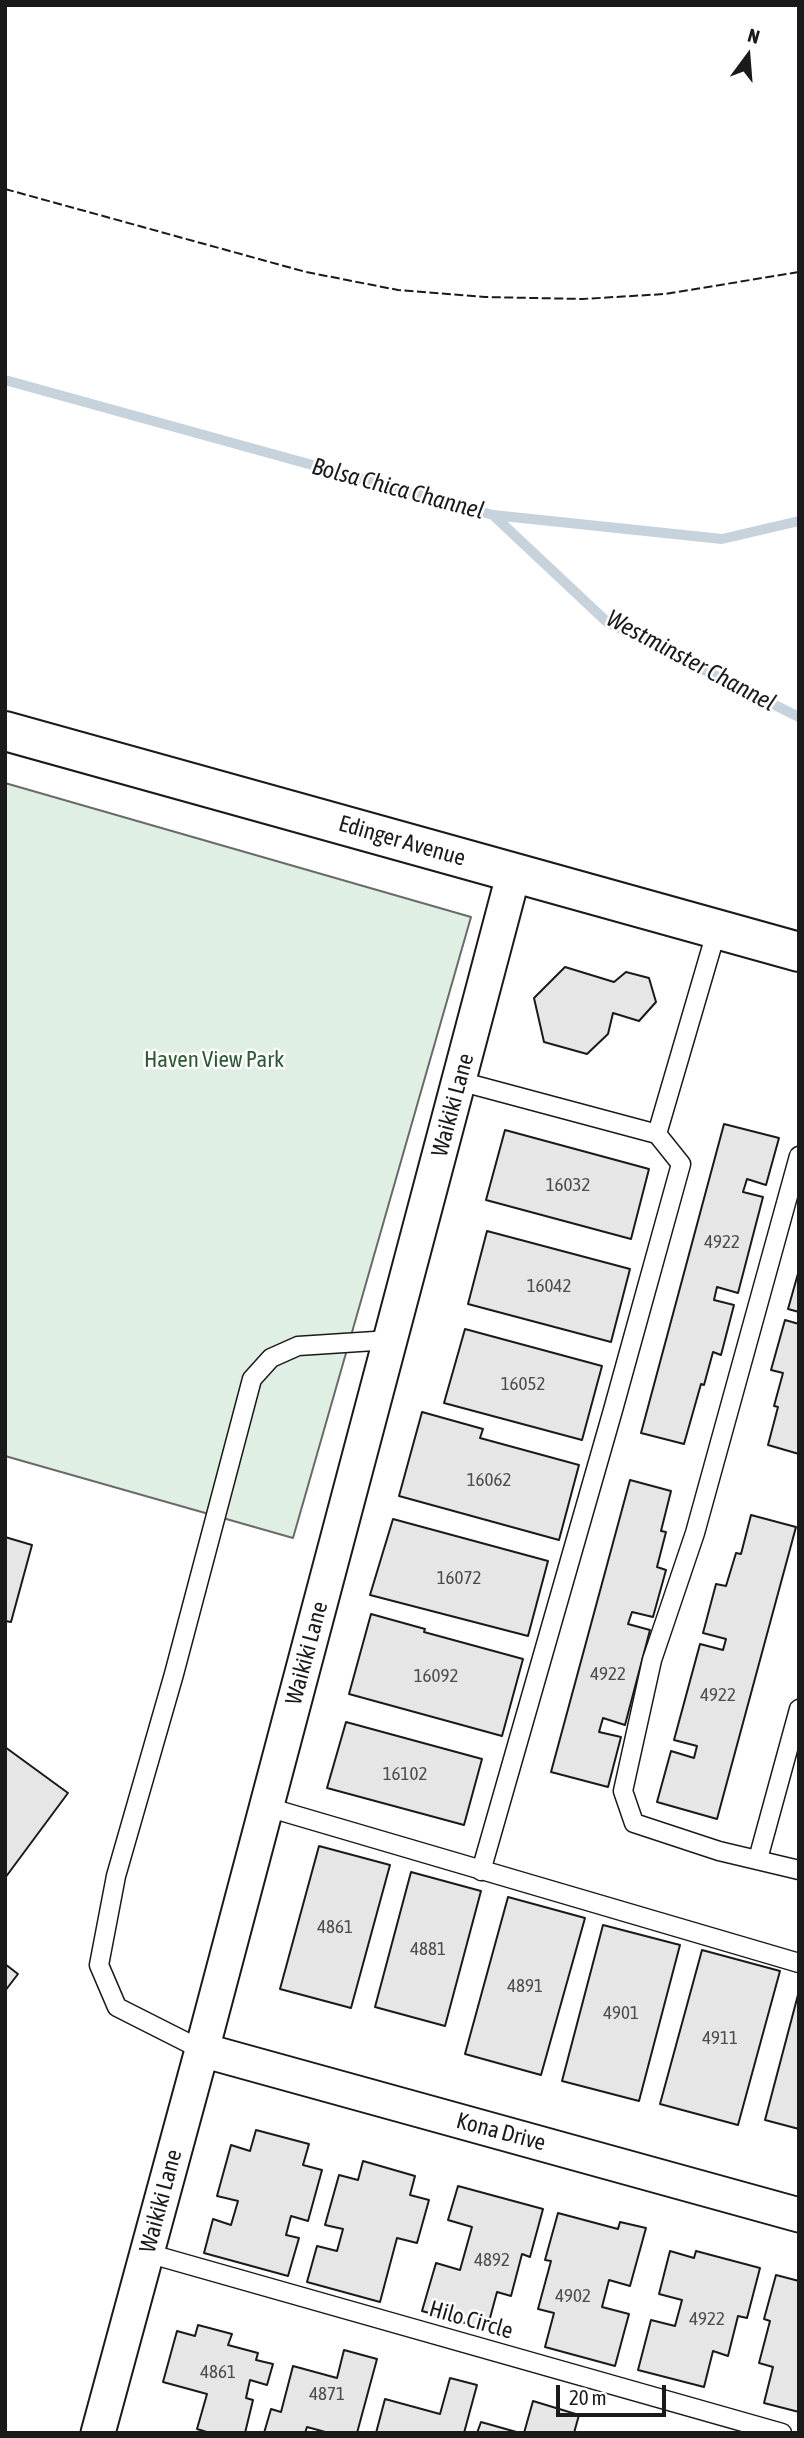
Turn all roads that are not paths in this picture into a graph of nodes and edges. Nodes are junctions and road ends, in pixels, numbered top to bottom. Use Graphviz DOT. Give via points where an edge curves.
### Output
graph roads {
  1 [pos="5,731"];
  2 [pos="514,873"];
  3 [pos="717,929"];
  4 [pos="799,951"];
  5 [pos="459,1081"];
  6 [pos="657,1134"];
  7 [pos="799,1156"];
  8 [pos="390,1340"];
  9 [pos="799,1709"];
  10 [pos="267,1807"];
  11 [pos="758,1859"];
  12 [pos="799,1870"];
  13 [pos="481,1871"];
  14 [pos="799,1963"];
  15 [pos="202,2050"];
  16 [pos="799,2215"];
  17 [pos="147,2253"];
  18 [pos="98,2433"];
  19 [pos="782,2433"];
  1 -- 2 [label="main road, Edinger Avenue"];
  2 -- 3 [label="main road, Edinger Avenue"];
  2 -- 5 [label="street, Waikiki Lane"];
  3 -- 4 [label="main road, Edinger Avenue"];
  3 -- 6 [label="lane"];
  5 -- 6 [label="lane"];
  5 -- 8 [label="street, Waikiki Lane"];
  6 -- 13 [label="lane" via="681,1164"];
  7 -- 11 [label="lane" via="695,1533 652,1660 623,1791 634,1823"];
  8 -- 10 [label="street, Waikiki Lane"];
  8 -- 15 [label="lane" via="298,1346 271,1358 252,1379 116,1876 99,1965 117,2007"];
  9 -- 11 [label="lane"];
  10 -- 13 [label="lane"];
  10 -- 15 [label="street, Waikiki Lane"];
  11 -- 12 [label="lane"];
  13 -- 14 [label="lane"];
  15 -- 16 [label="street, Kona Drive"];
  15 -- 17 [label="street, Waikiki Lane"];
  17 -- 18 [label="street, Waikiki Lane"];
  17 -- 19 [label="lane, Hilo Circle"];
}
